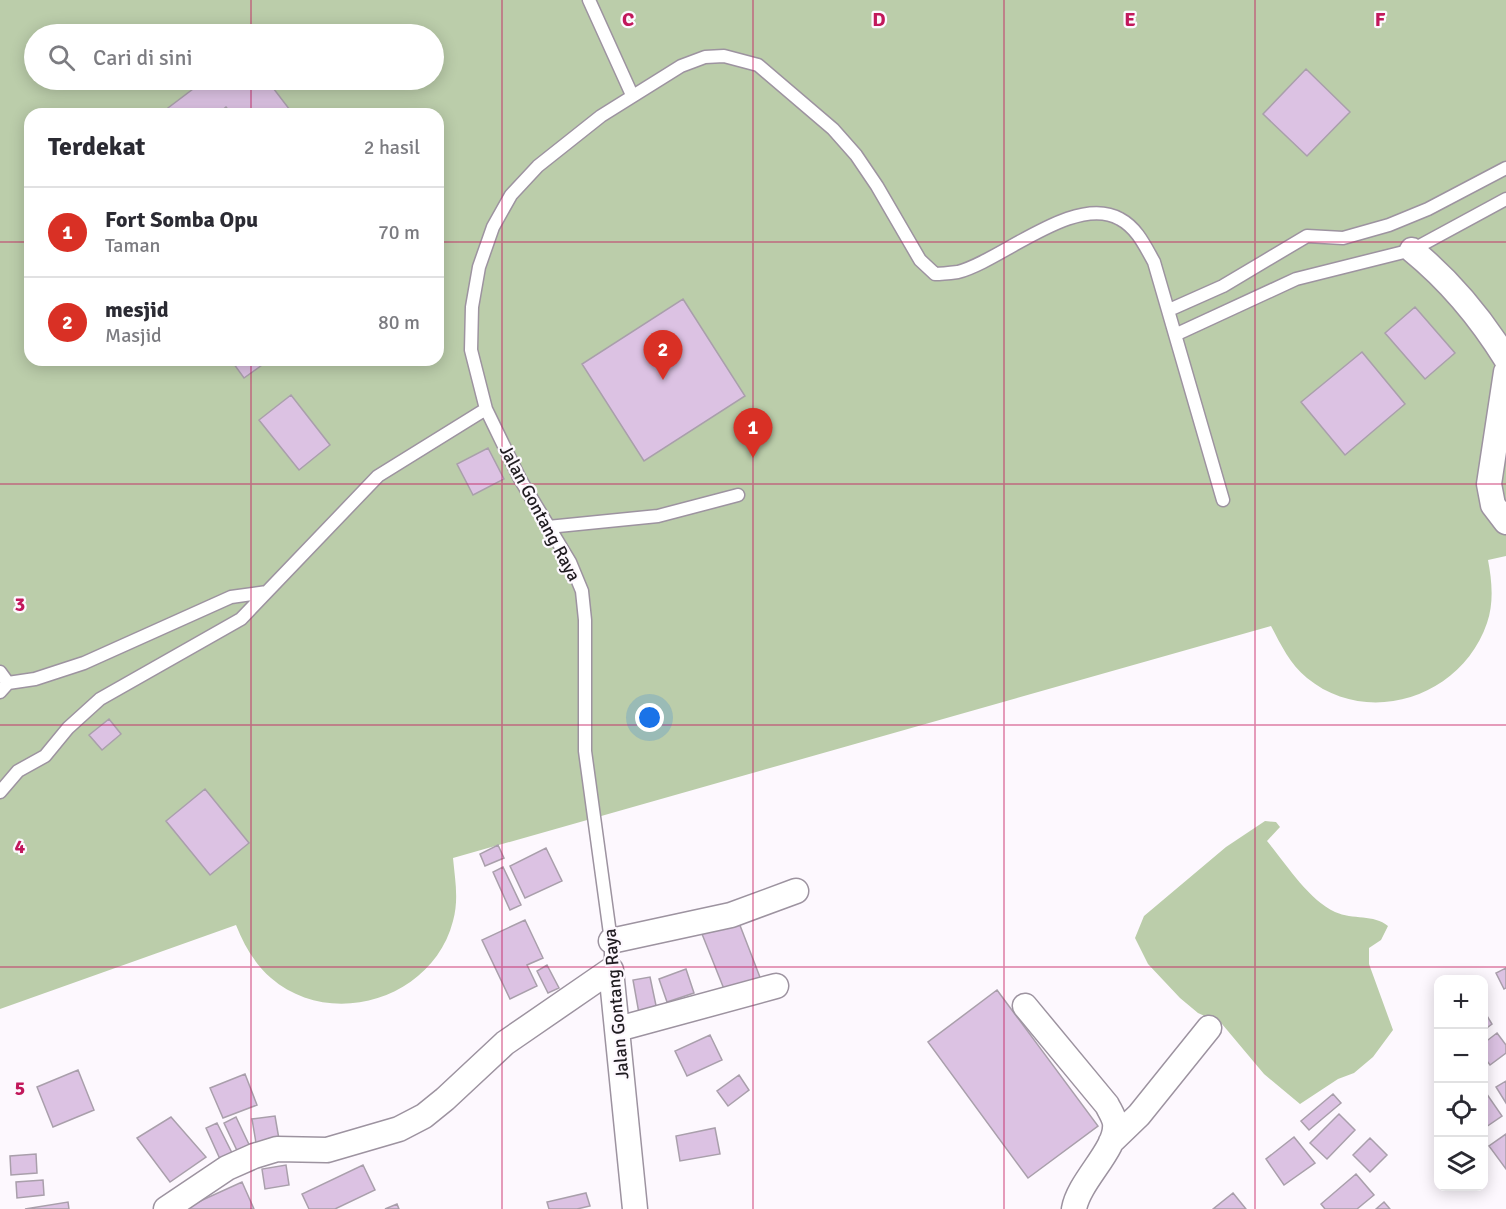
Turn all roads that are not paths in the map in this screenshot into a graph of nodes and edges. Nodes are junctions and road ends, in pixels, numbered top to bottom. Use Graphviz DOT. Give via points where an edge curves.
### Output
graph roads {
  1 [pos="590,0"];
  2 [pos="632,95"];
  3 [pos="1506,168"];
  4 [pos="1506,199"];
  5 [pos="1412,250"];
  6 [pos="1168,310"];
  7 [pos="1177,334"];
  8 [pos="1506,359"];
  9 [pos="1506,372"];
  10 [pos="486,409"];
  11 [pos="738,495"];
  12 [pos="1223,500"];
  13 [pos="1506,522"];
  14 [pos="548,527"];
  15 [pos="267,592"];
  16 [pos="0,672"];
  17 [pos="4,688"];
  18 [pos="0,792"];
  19 [pos="796,891"];
  20 [pos="611,941"];
  21 [pos="611,970"];
  22 [pos="776,986"];
  23 [pos="1025,1006"];
  24 [pos="1209,1028"];
  25 [pos="618,1029"];
  26 [pos="1111,1142"];
  27 [pos="166,1209"];
  28 [pos="635,1209"];
  29 [pos="1074,1209"];
  1 -- 2 [label="lane"];
  2 -- 6 [label="lane, Jalan Gontang Raya" via="681,66 705,57 724,56 758,65 811,109 856,155 920,260 935,274 958,272 1044,227 1089,213 1109,216 1119,218 1136,231 1154,262"];
  2 -- 10 [label="lane, Jalan Gontang Raya" via="538,166 512,195 493,227 479,267 472,307 471,350"];
  3 -- 6 [label="lane" via="1389,225 1343,238 1306,236 1223,286"];
  4 -- 5 [label="lane"];
  5 -- 7 [label="lane" via="1296,279"];
  5 -- 8 [label="street" via="1468,304"];
  6 -- 7 [label="lane, Jalan Gontang Raya"];
  7 -- 12 [label="lane, Jalan Gontang Raya"];
  9 -- 13 [label="street" via="1489,484 1493,505"];
  10 -- 14 [label="lane, Jalan Gontang Raya"];
  10 -- 15 [label="lane" via="378,476"];
  11 -- 14 [label="lane" via="658,516"];
  14 -- 20 [label="lane, Jalan Gontang Raya" via="570,562 582,591 585,751"];
  15 -- 17 [label="lane" via="231,597 84,663"];
  15 -- 18 [label="lane" via="242,619 100,699 45,756 18,771"];
  16 -- 17 [label="lane"];
  19 -- 20 [label="street" via="730,915"];
  20 -- 21 [label="lane, Jalan Gontang Raya"];
  21 -- 25 [label="street, Jalan Gontang Raya"];
  21 -- 27 [label="street" via="505,1043 424,1116 399,1129 327,1150 277,1149 254,1156 227,1168"];
  22 -- 25 [label="street"];
  23 -- 26 [label="street" via="1107,1105 1115,1120"];
  24 -- 26 [label="street"];
  25 -- 28 [label="street, Jalan Gontang Raya"];
  26 -- 29 [label="street" via="1082,1188"];
}
